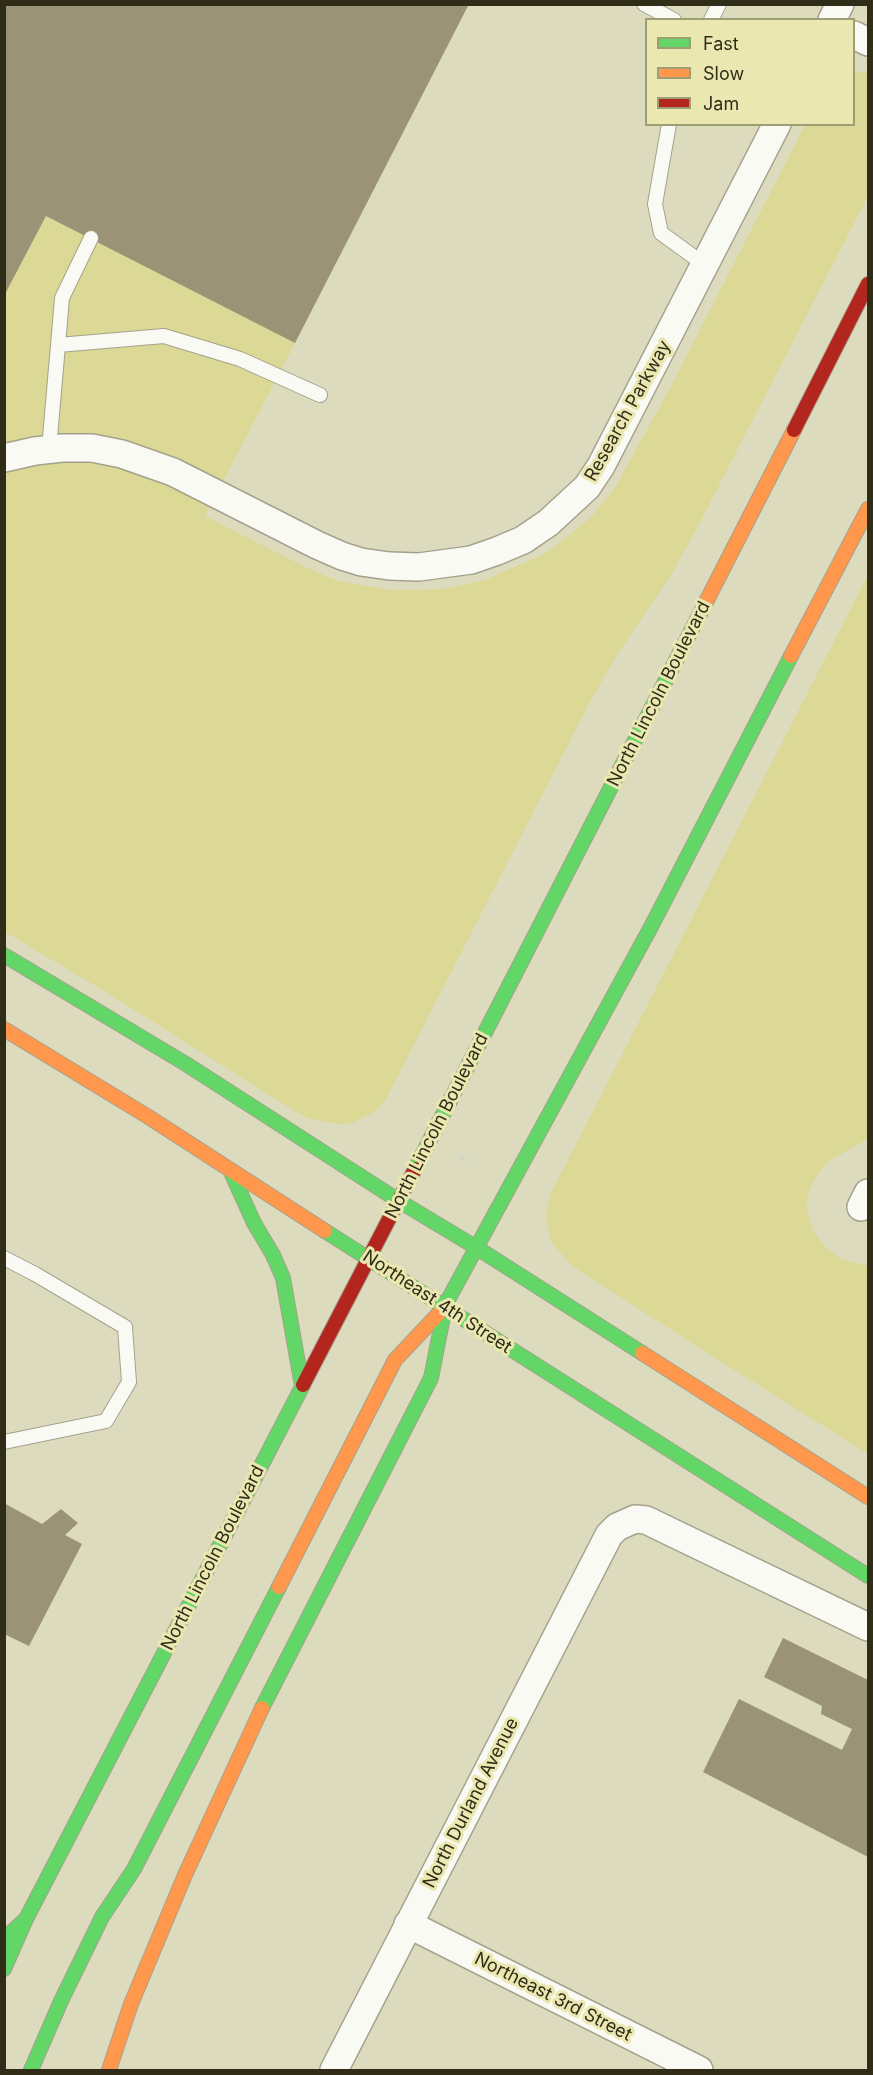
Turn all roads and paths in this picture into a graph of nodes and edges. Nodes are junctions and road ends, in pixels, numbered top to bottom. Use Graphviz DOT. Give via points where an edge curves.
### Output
graph roads {
  1 [pos="644,4"];
  2 [pos="719,4"];
  3 [pos="840,4"];
  4 [pos="670,18"];
  5 [pos="712,18"];
  6 [pos="833,18"];
  7 [pos="669,126"];
  8 [pos="776,126"];
  9 [pos="91,238"];
  10 [pos="705,265"];
  11 [pos="868,284"];
  12 [pos="58,345"];
  13 [pos="320,395"];
  14 [pos="49,449"];
  15 [pos="4,458"];
  16 [pos="868,509"];
  17 [pos="4,955"];
  18 [pos="4,1029"];
  19 [pos="461,1157"];
  20 [pos="470,1162"];
  21 [pos="230,1170"];
  22 [pos="399,1201"];
  23 [pos="477,1248"];
  24 [pos="4,1258"];
  25 [pos="368,1258"];
  26 [pos="446,1307"];
  27 [pos="302,1386"];
  28 [pos="4,1442"];
  29 [pos="868,1497"];
  30 [pos="868,1576"];
  31 [pos="868,1627"];
  32 [pos="26,1919"];
  33 [pos="408,1924"];
  34 [pos="4,1939"];
  35 [pos="4,1969"];
  36 [pos="31,2070"];
  37 [pos="109,2070"];
  38 [pos="334,2070"];
  39 [pos="699,2070"];
  1 -- 4 [label="lane"];
  2 -- 5 [label="lane"];
  3 -- 6 [label="street"];
  7 -- 10 [label="lane" via="655,204 661,233"];
  8 -- 10 [label="street, Research Parkway"];
  9 -- 12 [label="lane" via="62,298"];
  10 -- 14 [label="street, Research Parkway" via="615,442 587,487 523,540 471,560 419,567 389,566 342,556 146,462 92,448"];
  11 -- 22 [label="main road, North Lincoln Boulevard"];
  12 -- 13 [label="lane" via="164,336 240,358"];
  12 -- 14 [label="lane"];
  14 -- 15 [label="street, Research Parkway"];
  16 -- 23 [label="main road" via="652,925"];
  17 -- 22 [label="main road" via="176,1058"];
  18 -- 21 [label="main road, Northeast 4th Street"];
  19 -- 20 [label="path"];
  21 -- 25 [label="main road, Northeast 4th Street"];
  21 -- 27 [label="main road" via="283,1278"];
  22 -- 23 [label="main road"];
  22 -- 25 [label="main road, North Lincoln Boulevard"];
  23 -- 26 [label="main road"];
  23 -- 29 [label="main road"];
  24 -- 28 [label="lane" via="125,1327 129,1382 106,1420"];
  25 -- 26 [label="main road, Northeast 4th Street"];
  25 -- 27 [label="main road, North Lincoln Boulevard"];
  26 -- 30 [label="main road, Northeast 4th Street"];
  26 -- 36 [label="main road" via="395,1360 134,1869 102,1917"];
  26 -- 37 [label="main road" via="431,1378 248,1736 131,2004"];
  27 -- 32 [label="main road, North Lincoln Boulevard"];
  31 -- 33 [label="street, North Durland Avenue" via="646,1520 627,1522 609,1535"];
  32 -- 34 [label="main road"];
  32 -- 35 [label="main road, North Lincoln Boulevard"];
  33 -- 38 [label="street, North Durland Avenue"];
  33 -- 39 [label="street, Northeast 3rd Street"];
}
